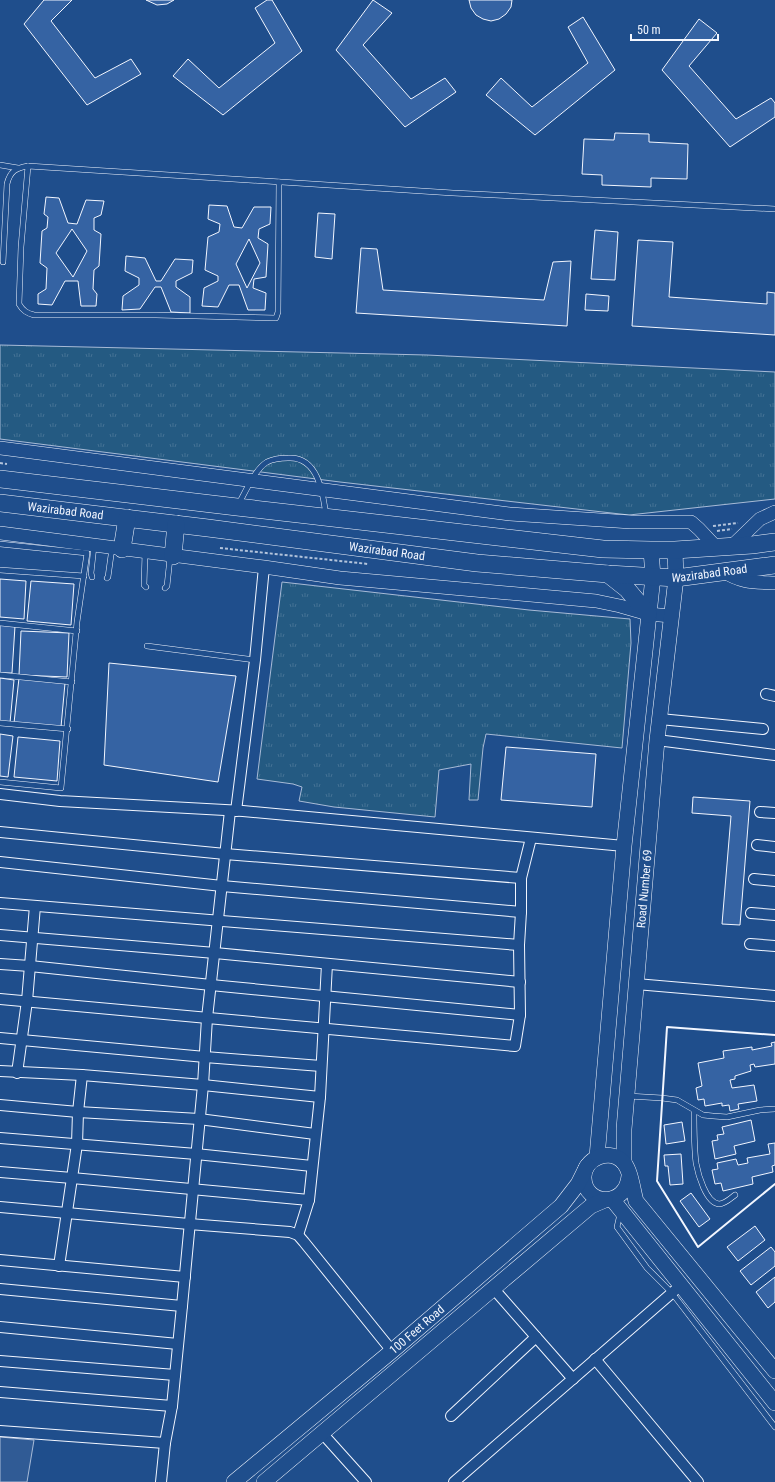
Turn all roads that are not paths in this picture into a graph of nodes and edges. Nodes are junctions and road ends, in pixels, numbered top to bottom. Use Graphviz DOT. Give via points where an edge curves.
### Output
graph roads {
  1 [pos="0,165"];
  2 [pos="28,166"];
  3 [pos="18,168"];
  4 [pos="278,182"];
  5 [pos="775,209"];
  6 [pos="2,242"];
  7 [pos="3,262"];
  8 [pos="0,448"];
  9 [pos="0,479"];
  10 [pos="251,480"];
  11 [pos="322,489"];
  12 [pos="0,504"];
  13 [pos="237,508"];
  14 [pos="775,512"];
  15 [pos="127,518"];
  16 [pos="326,518"];
  17 [pos="176,524"];
  18 [pos="0,533"];
  19 [pos="775,542"];
  20 [pos="0,544"];
  21 [pos="94,545"];
  22 [pos="733,545"];
  23 [pos="715,546"];
  24 [pos="117,548"];
  25 [pos="651,550"];
  26 [pos="675,550"];
  27 [pos="145,552"];
  28 [pos="172,555"];
  29 [pos="775,565"];
  30 [pos="264,567"];
  31 [pos="0,570"];
  32 [pos="723,571"];
  33 [pos="608,574"];
  34 [pos="84,576"];
  35 [pos="92,576"];
  36 [pos="653,577"];
  37 [pos="107,578"];
  38 [pos="676,578"];
  39 [pos="775,583"];
  40 [pos="146,587"];
  41 [pos="165,588"];
  42 [pos="648,614"];
  43 [pos="671,616"];
  44 [pos="0,623"];
  45 [pos="77,631"];
  46 [pos="147,646"];
  47 [pos="255,660"];
  48 [pos="0,675"];
  49 [pos="72,682"];
  50 [pos="660,719"];
  51 [pos="0,723"];
  52 [pos="68,728"];
  53 [pos="763,729"];
  54 [pos="657,740"];
  55 [pos="775,755"];
  56 [pos="0,782"];
  57 [pos="0,794"];
  58 [pos="233,811"];
  59 [pos="760,812"];
  60 [pos="775,813"];
  61 [pos="0,832"];
  62 [pos="531,838"];
  63 [pos="757,845"];
  64 [pos="624,846"];
  65 [pos="775,847"];
  66 [pos="226,854"];
  67 [pos="0,862"];
  68 [pos="521,878"];
  69 [pos="754,879"];
  70 [pos="775,881"];
  71 [pos="222,886"];
  72 [pos="0,903"];
  73 [pos="35,906"];
  74 [pos="521,912"];
  75 [pos="751,913"];
  76 [pos="775,914"];
  77 [pos="218,921"];
  78 [pos="0,935"];
  79 [pos="32,938"];
  80 [pos="750,944"];
  81 [pos="519,945"];
  82 [pos="775,946"];
  83 [pos="215,953"];
  84 [pos="0,964"];
  85 [pos="327,964"];
  86 [pos="30,966"];
  87 [pos="520,982"];
  88 [pos="636,984"];
  89 [pos="211,985"];
  90 [pos="325,996"];
  91 [pos="775,996"];
  92 [pos="0,999"];
  93 [pos="27,1001"];
  94 [pos="520,1015"];
  95 [pos="208,1018"];
  96 [pos="323,1028"];
  97 [pos="0,1038"];
  98 [pos="22,1040"];
  99 [pos="205,1058"];
  100 [pos="321,1066"];
  101 [pos="0,1071"];
  102 [pos="17,1073"];
  103 [pos="82,1075"];
  104 [pos="203,1084"];
  105 [pos="627,1096"];
  106 [pos="320,1097"];
  107 [pos="0,1105"];
  108 [pos="775,1109"];
  109 [pos="694,1111"];
  110 [pos="78,1112"];
  111 [pos="199,1119"];
  112 [pos="315,1134"];
  113 [pos="0,1138"];
  114 [pos="77,1144"];
  115 [pos="196,1154"];
  116 [pos="592,1161"];
  117 [pos="312,1166"];
  118 [pos="627,1169"];
  119 [pos="0,1172"];
  120 [pos="72,1178"];
  121 [pos="193,1189"];
  122 [pos="736,1195"];
  123 [pos="309,1200"];
  124 [pos="613,1203"];
  125 [pos="0,1207"];
  126 [pos="68,1212"];
  127 [pos="189,1224"];
  128 [pos="298,1235"];
  129 [pos="0,1260"];
  130 [pos="58,1266"];
  131 [pos="185,1277"];
  132 [pos="493,1288"];
  133 [pos="0,1289"];
  134 [pos="676,1289"];
  135 [pos="182,1306"];
  136 [pos="0,1327"];
  137 [pos="536,1337"];
  138 [pos="178,1344"];
  139 [pos="392,1351"];
  140 [pos="595,1359"];
  141 [pos="0,1361"];
  142 [pos="775,1371"];
  143 [pos="175,1375"];
  144 [pos="573,1379"];
  145 [pos="0,1392"];
  146 [pos="775,1403"];
  147 [pos="172,1406"];
  148 [pos="451,1416"];
  149 [pos="775,1427"];
  150 [pos="0,1431"];
  151 [pos="322,1433"];
  152 [pos="165,1443"];
  153 [pos="161,1482"];
  154 [pos="234,1482"];
  155 [pos="264,1482"];
  156 [pos="366,1482"];
  157 [pos="454,1482"];
  158 [pos="698,1482"];
  1 -- 3 [label="lane"];
  2 -- 3 [label="lane"];
  2 -- 4 [label="lane"];
  2 -- 4 [label="lane" via="19,304 22,310 34,315 276,318"];
  3 -- 6 [label="lane" via="9,176 7,184"];
  4 -- 5 [label="lane"];
  6 -- 7 [label="lane"];
  8 -- 10 [label="street"];
  9 -- 13 [label="main road, Wazirabad Road"];
  10 -- 11 [label="street"];
  10 -- 11 [label="lane" via="267,462 292,457 311,466"];
  10 -- 13 [label="lane"];
  11 -- 16 [label="lane"];
  11 -- 23 [label="street" via="510,514 631,522 691,522"];
  12 -- 15 [label="main road, Wazirabad Road"];
  13 -- 16 [label="main road, Wazirabad Road"];
  14 -- 22 [label="street" via="760,519"];
  15 -- 17 [label="main road, Wazirabad Road"];
  15 -- 24 [label="main road"];
  16 -- 25 [label="main road, Wazirabad Road" via="603,549"];
  17 -- 28 [label="main road"];
  17 -- 33 [label="main road, Wazirabad Road" via="477,563"];
  18 -- 21 [label="street"];
  19 -- 22 [label="main road, Wazirabad Road"];
  20 -- 34 [label="lane" via="87,553"];
  21 -- 24 [label="street"];
  21 -- 35 [label="lane"];
  22 -- 23 [label="main road, Wazirabad Road"];
  23 -- 26 [label="main road, Wazirabad Road"];
  24 -- 27 [label="street"];
  24 -- 37 [label="lane"];
  25 -- 26 [label="main road, Wazirabad Road"];
  25 -- 36 [label="main road, Road Number 69"];
  26 -- 38 [label="main road, Road Number 69"];
  27 -- 28 [label="street"];
  27 -- 40 [label="lane"];
  28 -- 30 [label="street"];
  28 -- 41 [label="lane"];
  29 -- 32 [label="main road, Wazirabad Road"];
  30 -- 42 [label="street" via="340,578 596,601"];
  30 -- 47 [label="street"];
  31 -- 34 [label="lane"];
  32 -- 38 [label="main road, Wazirabad Road"];
  32 -- 39 [label="street" via="746,582"];
  33 -- 36 [label="main road, Wazirabad Road"];
  33 -- 42 [label="main road" via="626,589"];
  34 -- 45 [label="lane"];
  36 -- 38 [label="main road, Wazirabad Road"];
  36 -- 42 [label="main road, Road Number 69"];
  38 -- 43 [label="main road, Road Number 69"];
  42 -- 43 [label="street"];
  42 -- 64 [label="main road, Road Number 69"];
  43 -- 50 [label="main road, Road Number 69"];
  44 -- 45 [label="lane"];
  45 -- 49 [label="lane"];
  46 -- 47 [label="lane"];
  47 -- 58 [label="street"];
  48 -- 49 [label="lane"];
  49 -- 52 [label="lane"];
  50 -- 53 [label="street"];
  50 -- 54 [label="main road, Road Number 69"];
  51 -- 52 [label="lane"];
  52 -- 56 [label="lane" via="61,788"];
  54 -- 55 [label="street"];
  54 -- 88 [label="main road, Road Number 69"];
  57 -- 58 [label="street" via="60,801"];
  58 -- 62 [label="street"];
  58 -- 66 [label="street"];
  59 -- 60 [label="street"];
  61 -- 66 [label="street"];
  62 -- 64 [label="street"];
  62 -- 68 [label="street"];
  63 -- 65 [label="street"];
  64 -- 116 [label="main road, Road Number 69"];
  66 -- 68 [label="street"];
  66 -- 71 [label="street"];
  67 -- 71 [label="street"];
  68 -- 74 [label="street"];
  69 -- 70 [label="street"];
  71 -- 74 [label="street"];
  71 -- 77 [label="street"];
  72 -- 73 [label="street"];
  73 -- 77 [label="street"];
  73 -- 79 [label="street"];
  74 -- 81 [label="street"];
  75 -- 76 [label="street"];
  77 -- 81 [label="street"];
  77 -- 83 [label="street"];
  78 -- 79 [label="street"];
  79 -- 83 [label="street"];
  79 -- 86 [label="street"];
  80 -- 82 [label="street"];
  81 -- 87 [label="street"];
  83 -- 85 [label="street"];
  83 -- 89 [label="street"];
  84 -- 86 [label="street"];
  85 -- 87 [label="street"];
  85 -- 90 [label="street"];
  86 -- 89 [label="street"];
  86 -- 93 [label="street"];
  87 -- 94 [label="street"];
  88 -- 91 [label="street"];
  88 -- 105 [label="main road, Road Number 69"];
  89 -- 90 [label="street"];
  89 -- 95 [label="street"];
  90 -- 94 [label="street"];
  90 -- 96 [label="street"];
  92 -- 93 [label="street"];
  93 -- 95 [label="street"];
  93 -- 98 [label="street"];
  94 -- 96 [label="street" via="515,1046"];
  95 -- 96 [label="street"];
  95 -- 99 [label="street"];
  96 -- 100 [label="street"];
  97 -- 98 [label="street"];
  98 -- 99 [label="street"];
  98 -- 102 [label="street"];
  99 -- 100 [label="street"];
  99 -- 104 [label="street"];
  100 -- 106 [label="street"];
  101 -- 102 [label="street"];
  102 -- 103 [label="street"];
  103 -- 104 [label="street"];
  103 -- 110 [label="street"];
  104 -- 106 [label="street"];
  104 -- 111 [label="street"];
  105 -- 109 [label="lane" via="677,1100"];
  105 -- 118 [label="main road, Road Number 69" via="624,1129"];
  106 -- 112 [label="street"];
  107 -- 110 [label="street"];
  108 -- 109 [label="lane" via="727,1117 703,1115"];
  109 -- 122 [label="lane" via="696,1163 707,1194 717,1204"];
  110 -- 111 [label="street"];
  110 -- 114 [label="street"];
  111 -- 112 [label="street"];
  111 -- 115 [label="street"];
  112 -- 117 [label="street"];
  113 -- 114 [label="street"];
  114 -- 115 [label="street"];
  114 -- 120 [label="street"];
  115 -- 117 [label="street"];
  115 -- 121 [label="street"];
  116 -- 118 [label="main road" via="604,1155 611,1155 618,1158"];
  116 -- 124 [label="main road" via="584,1178 588,1190 593,1195"];
  116 -- 139 [label="main road, 100 Feet Road" via="561,1206"];
  117 -- 123 [label="street"];
  118 -- 124 [label="main road" via="629,1184"];
  118 -- 142 [label="main road" via="636,1201"];
  119 -- 120 [label="street"];
  120 -- 121 [label="street"];
  120 -- 126 [label="street"];
  121 -- 123 [label="street"];
  121 -- 127 [label="street"];
  123 -- 128 [label="street"];
  124 -- 132 [label="main road, 100 Feet Road" via="591,1206"];
  124 -- 134 [label="main road"];
  125 -- 126 [label="street"];
  126 -- 127 [label="street"];
  126 -- 130 [label="street"];
  127 -- 128 [label="street" via="280,1230"];
  127 -- 131 [label="street"];
  128 -- 139 [label="street"];
  129 -- 130 [label="street"];
  130 -- 131 [label="street"];
  131 -- 135 [label="street"];
  132 -- 137 [label="street"];
  132 -- 151 [label="main road, 100 Feet Road"];
  133 -- 135 [label="street"];
  134 -- 140 [label="street"];
  134 -- 146 [label="main road"];
  134 -- 149 [label="lane"];
  135 -- 138 [label="street"];
  136 -- 138 [label="street"];
  137 -- 144 [label="street"];
  137 -- 148 [label="street"];
  138 -- 143 [label="street"];
  139 -- 154 [label="main road, 100 Feet Road"];
  140 -- 144 [label="street"];
  140 -- 158 [label="street"];
  141 -- 143 [label="street"];
  143 -- 147 [label="street"];
  144 -- 157 [label="street"];
  145 -- 147 [label="street"];
  147 -- 152 [label="street"];
  150 -- 152 [label="street"];
  151 -- 155 [label="main road, 100 Feet Road"];
  151 -- 156 [label="street"];
  152 -- 153 [label="street"];
}
